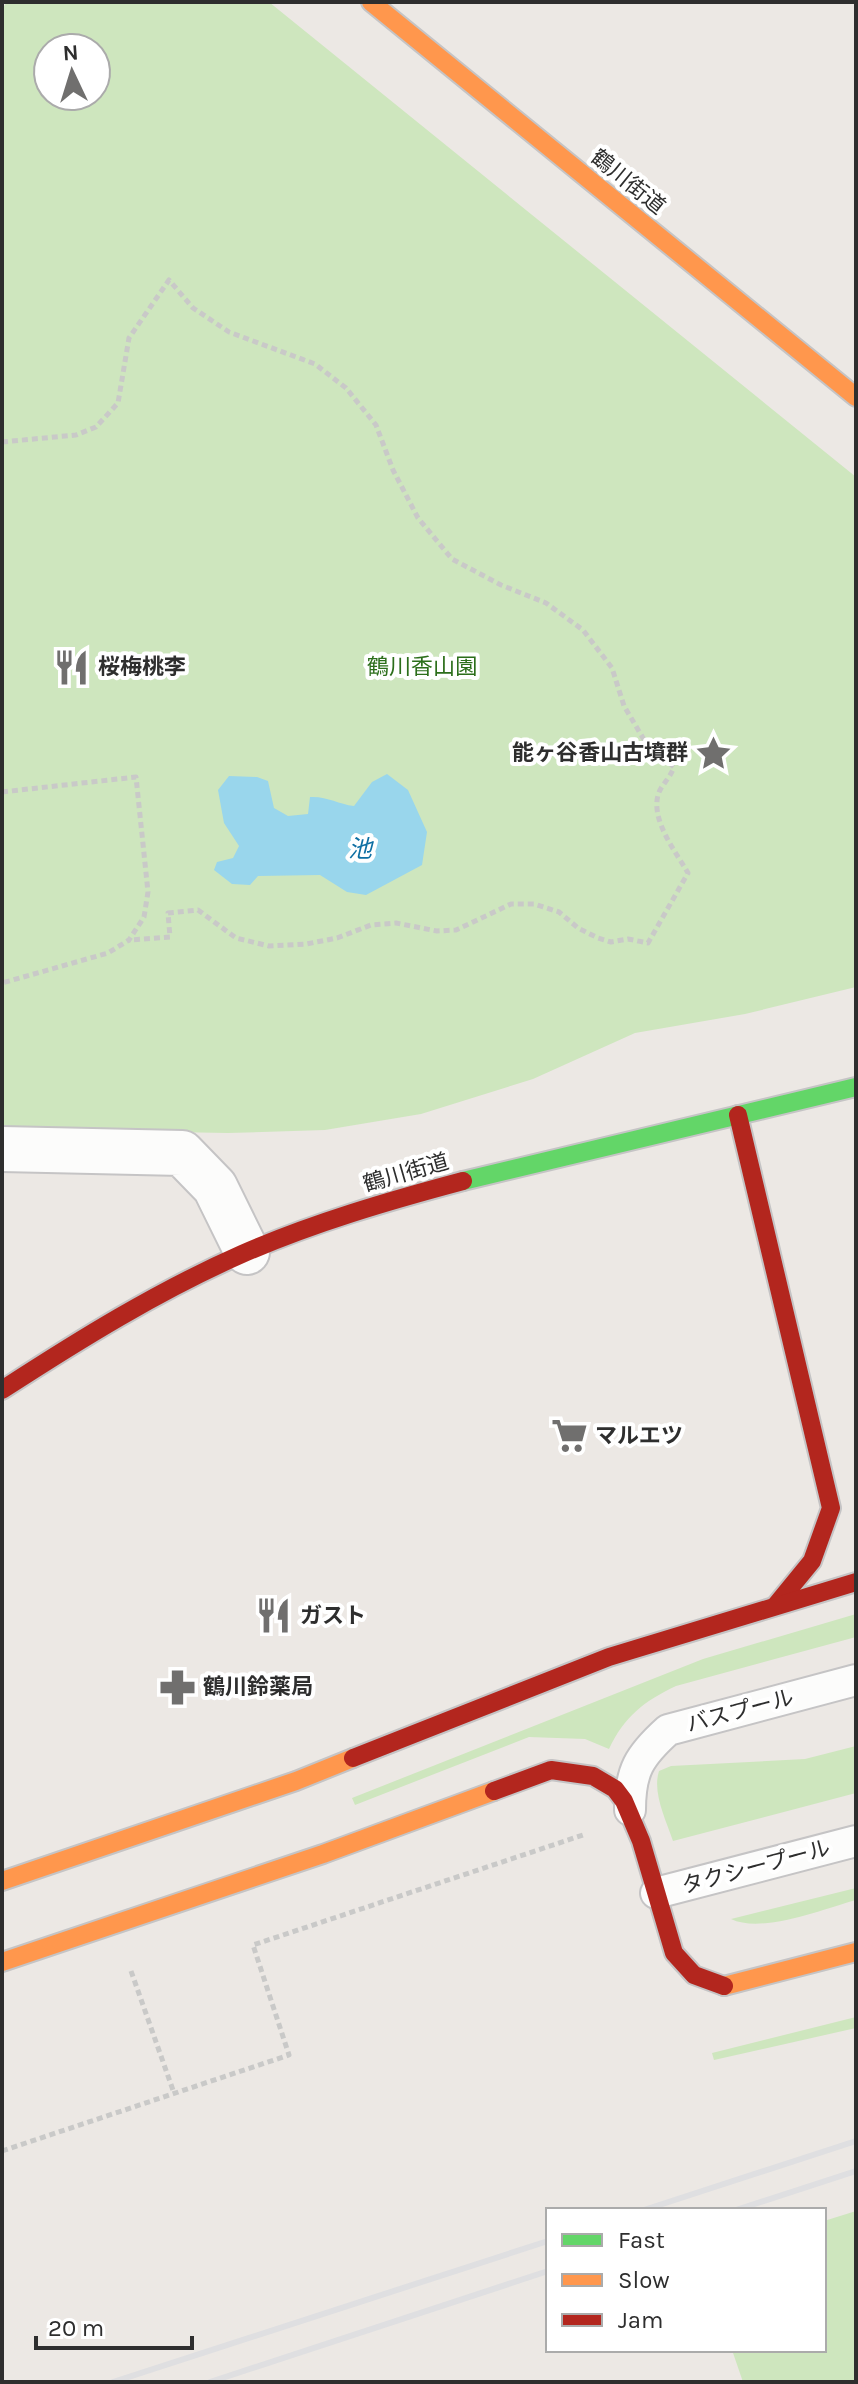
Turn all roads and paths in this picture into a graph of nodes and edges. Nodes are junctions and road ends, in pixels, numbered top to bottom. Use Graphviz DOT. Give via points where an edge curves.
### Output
graph roads {
  1 [pos="371,2"];
  2 [pos="856,397"];
  3 [pos="2,442"];
  4 [pos="2,792"];
  5 [pos="129,940"];
  6 [pos="2,983"];
  7 [pos="856,1087"];
  8 [pos="738,1115"];
  9 [pos="2,1149"];
  10 [pos="247,1252"];
  11 [pos="2,1390"];
  12 [pos="831,1508"];
  13 [pos="848,1524"];
  14 [pos="856,1582"];
  15 [pos="776,1605"];
  16 [pos="856,1680"];
  17 [pos="630,1810"];
  18 [pos="583,1835"];
  19 [pos="856,1841"];
  20 [pos="2,1881"];
  21 [pos="656,1893"];
  22 [pos="856,1952"];
  23 [pos="127,1959"];
  24 [pos="2,1962"];
  25 [pos="174,2093"];
  26 [pos="2,2151"];
  1 -- 2 [label="street, 鶴川街道"];
  3 -- 5 [label="path" via="76,435 96,427 118,403 129,338 169,280 193,308 229,332 315,364 346,388 376,425 418,518 452,559 546,603 583,630 612,668 624,706 646,743 674,767 656,803 658,817 688,873 648,943 598,938 559,912 534,904 511,904 456,930 371,925 337,938 269,946 236,938 198,910 168,913 170,937"];
  4 -- 5 [label="path" via="136,777 148,892 144,917"];
  5 -- 6 [label="path" via="108,953"];
  7 -- 8 [label="street, 鶴川街道"];
  8 -- 10 [label="street, 鶴川街道" via="497,1172 363,1210"];
  8 -- 12 [label="street"];
  9 -- 10 [label="street" via="182,1153 215,1187"];
  10 -- 11 [label="street, 鶴川街道" via="173,1286"];
  12 -- 13 [label="street"];
  12 -- 15 [label="street" via="821,1547 803,1578"];
  14 -- 15 [label="street"];
  15 -- 20 [label="street" via="609,1657 296,1781"];
  16 -- 17 [label="lane, バスプール" via="668,1730 637,1764"];
  17 -- 21 [label="street"];
  17 -- 24 [label="street" via="615,1789 598,1779 551,1770 323,1854"];
  18 -- 25 [label="path" via="253,1945 289,2055"];
  19 -- 21 [label="lane, タクシープール"];
  21 -- 22 [label="street" via="674,1953 700,1980 722,1986"];
  23 -- 25 [label="path"];
  25 -- 26 [label="path"];
}
